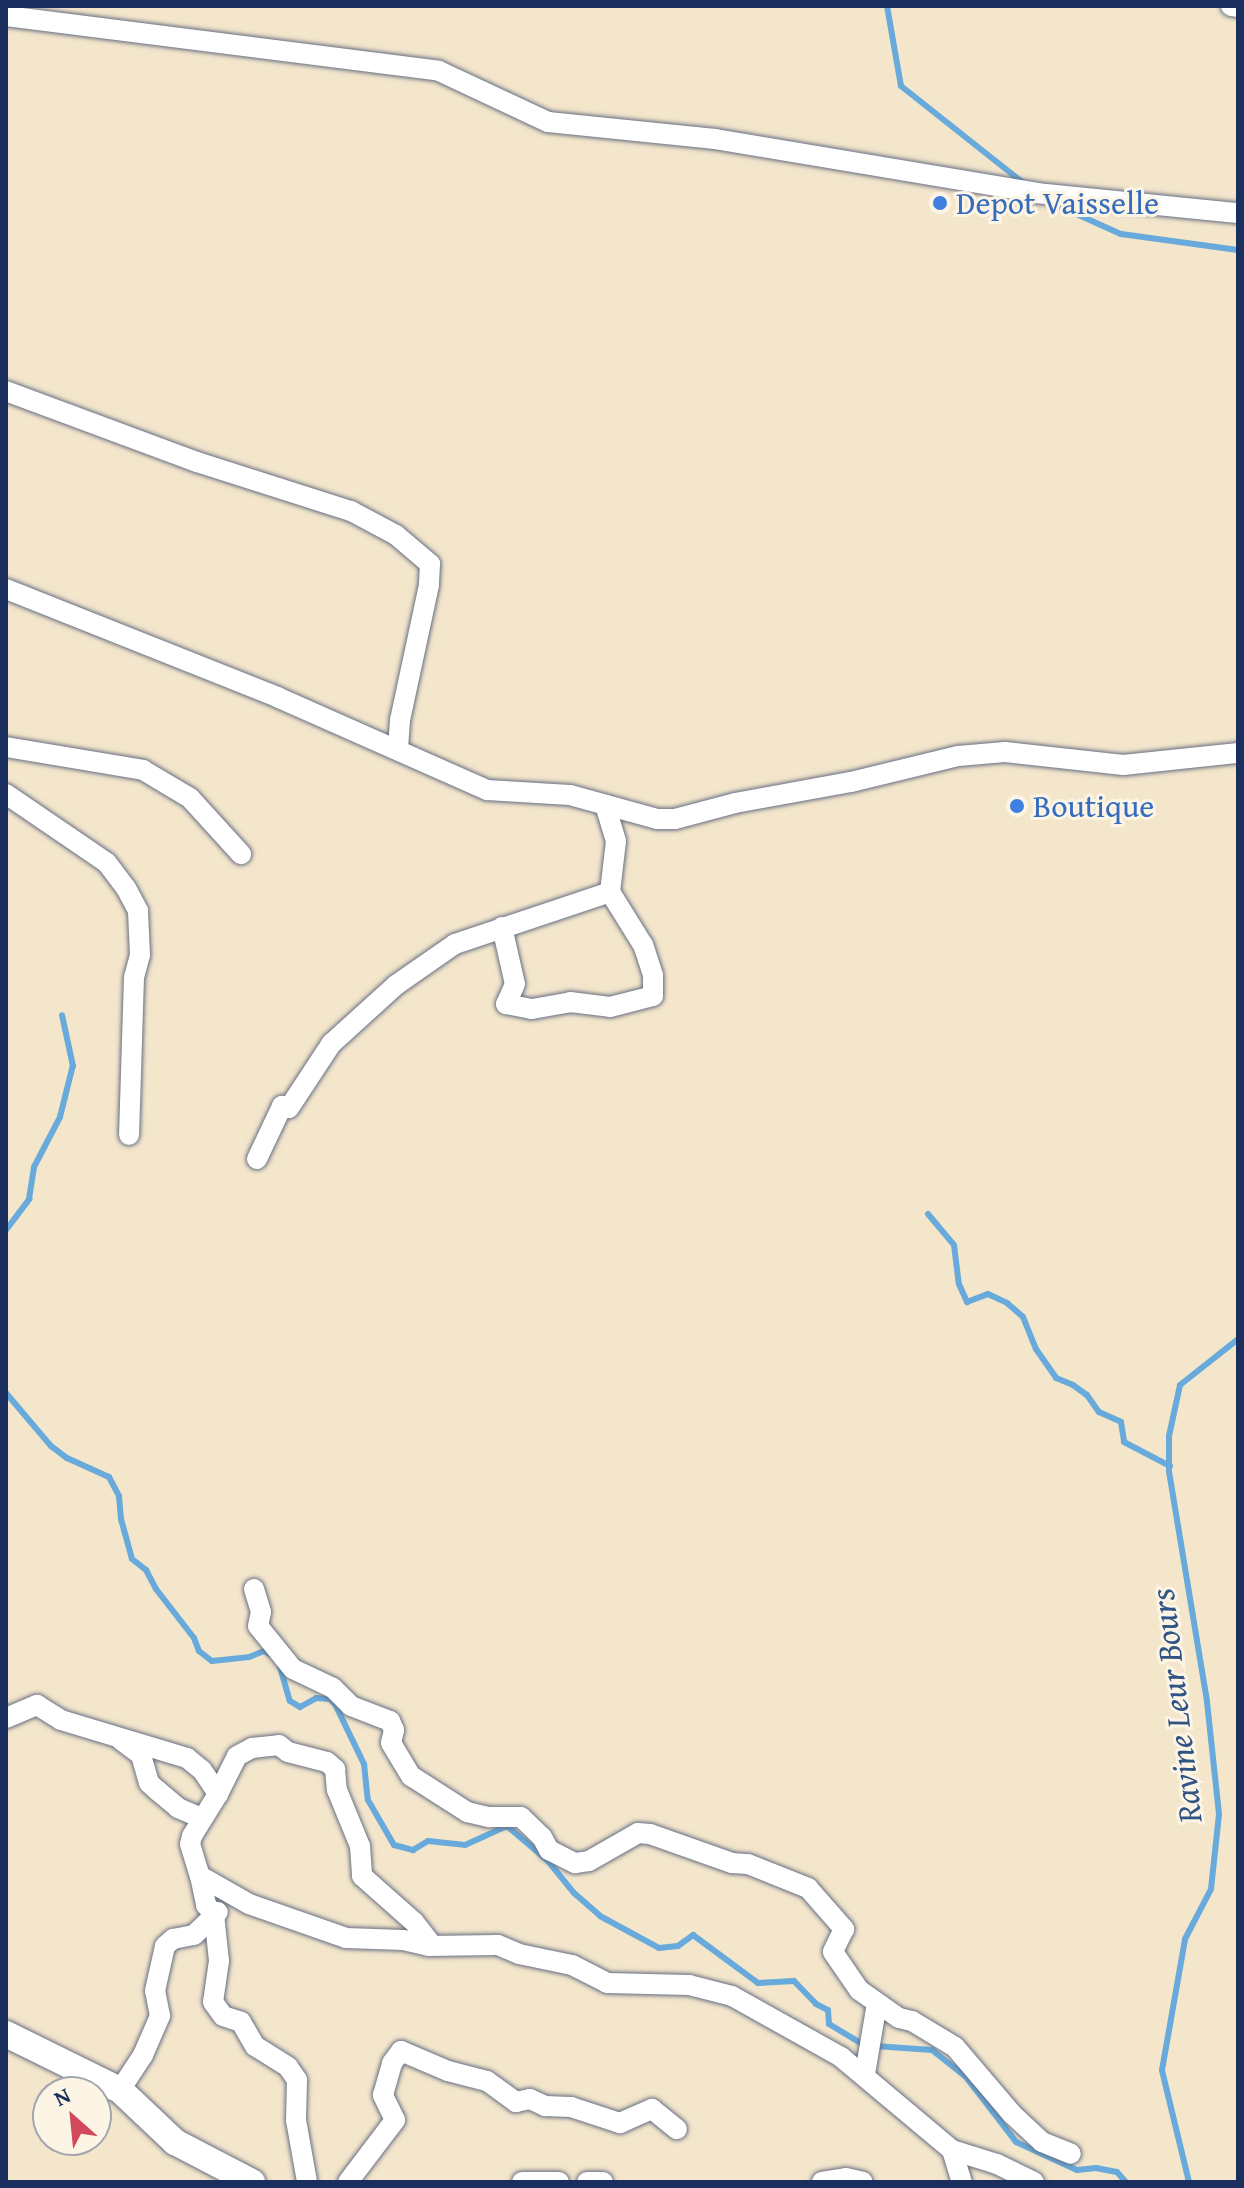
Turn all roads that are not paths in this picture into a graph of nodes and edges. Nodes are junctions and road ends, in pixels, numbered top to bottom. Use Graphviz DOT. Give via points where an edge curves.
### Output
graph roads {
  1 [pos="1231,6"];
  2 [pos="1238,7"];
  3 [pos="6,16"];
  4 [pos="1238,213"];
  5 [pos="6,391"];
  6 [pos="6,589"];
  7 [pos="6,747"];
  8 [pos="398,749"];
  9 [pos="1238,753"];
  10 [pos="6,794"];
  11 [pos="605,805"];
  12 [pos="241,854"];
  13 [pos="610,892"];
  14 [pos="502,927"];
  15 [pos="129,1135"];
  16 [pos="257,1159"];
  17 [pos="254,1589"];
  18 [pos="6,1718"];
  19 [pos="116,1735"];
  20 [pos="218,1794"];
  21 [pos="202,1818"];
  22 [pos="200,1876"];
  23 [pos="249,1904"];
  24 [pos="214,1914"];
  25 [pos="432,1945"];
  26 [pos="877,2003"];
  27 [pos="6,2034"];
  28 [pos="865,2074"];
  29 [pos="120,2090"];
  30 [pos="677,2129"];
  31 [pos="952,2150"];
  32 [pos="1071,2154"];
  33 [pos="252,2182"];
  34 [pos="307,2182"];
  35 [pos="348,2182"];
  36 [pos="522,2182"];
  37 [pos="559,2182"];
  38 [pos="587,2182"];
  39 [pos="603,2182"];
  40 [pos="822,2182"];
  41 [pos="863,2182"];
  42 [pos="962,2182"];
  43 [pos="1030,2182"];
  1 -- 2 [label="street"];
  3 -- 4 [label="street" via="439,71 548,122 715,139 1036,193"];
  5 -- 8 [label="street" via="197,462 351,511 396,535 430,564"];
  6 -- 8 [label="street"];
  7 -- 12 [label="street" via="143,770 190,798"];
  8 -- 11 [label="street" via="487,790 570,795"];
  9 -- 11 [label="street" via="1123,765 1005,752 958,756 675,819"];
  10 -- 15 [label="street" via="107,863 138,911"];
  11 -- 13 [label="street" via="616,841"];
  13 -- 14 [label="street"];
  13 -- 14 [label="street" via="643,945 653,975 653,996 610,1007 570,1002 532,1009 506,1004 515,984"];
  14 -- 16 [label="street" via="455,944 367,1009 331,1044 289,1108 282,1106"];
  17 -- 26 [label="street" via="261,1612 258,1626 270,1643 293,1669 333,1688 351,1706 390,1721 391,1743 423,1787 467,1812 521,1817 549,1850 575,1863 589,1861 638,1833 650,1834 808,1888 844,1929 833,1952 859,1990"];
  18 -- 19 [label="street" via="37,1705 61,1720"];
  19 -- 20 [label="street" via="187,1758"];
  19 -- 21 [label="street" via="141,1755 149,1783 178,1808"];
  20 -- 21 [label="street"];
  20 -- 25 [label="street" via="237,1756 252,1748 279,1745 327,1762 335,1769 337,1790 360,1846 362,1876"];
  21 -- 22 [label="street" via="190,1844"];
  22 -- 23 [label="street"];
  22 -- 24 [label="street" via="206,1905"];
  23 -- 24 [label="street"];
  23 -- 25 [label="street" via="346,1938"];
  24 -- 29 [label="street" via="194,1935 165,1946 155,1991 160,2016"];
  24 -- 34 [label="street" via="219,1961 213,2002 223,2016 241,2022 255,2046 288,2067 297,2080 296,2120"];
  25 -- 28 [label="street" via="498,1945 572,1965 607,1983 718,1991 815,2039"];
  26 -- 28 [label="street"];
  26 -- 32 [label="street" via="955,2047 1042,2142"];
  27 -- 29 [label="street"];
  28 -- 31 [label="street"];
  29 -- 33 [label="street" via="175,2142"];
  30 -- 35 [label="street" via="652,2109 620,2123 571,2107 530,2099 516,2102 487,2081 401,2051 383,2095 395,2120"];
  31 -- 42 [label="street"];
  31 -- 43 [label="street" via="997,2164"];
  36 -- 37 [label="street"];
  38 -- 39 [label="street"];
  40 -- 41 [label="street"];
}
